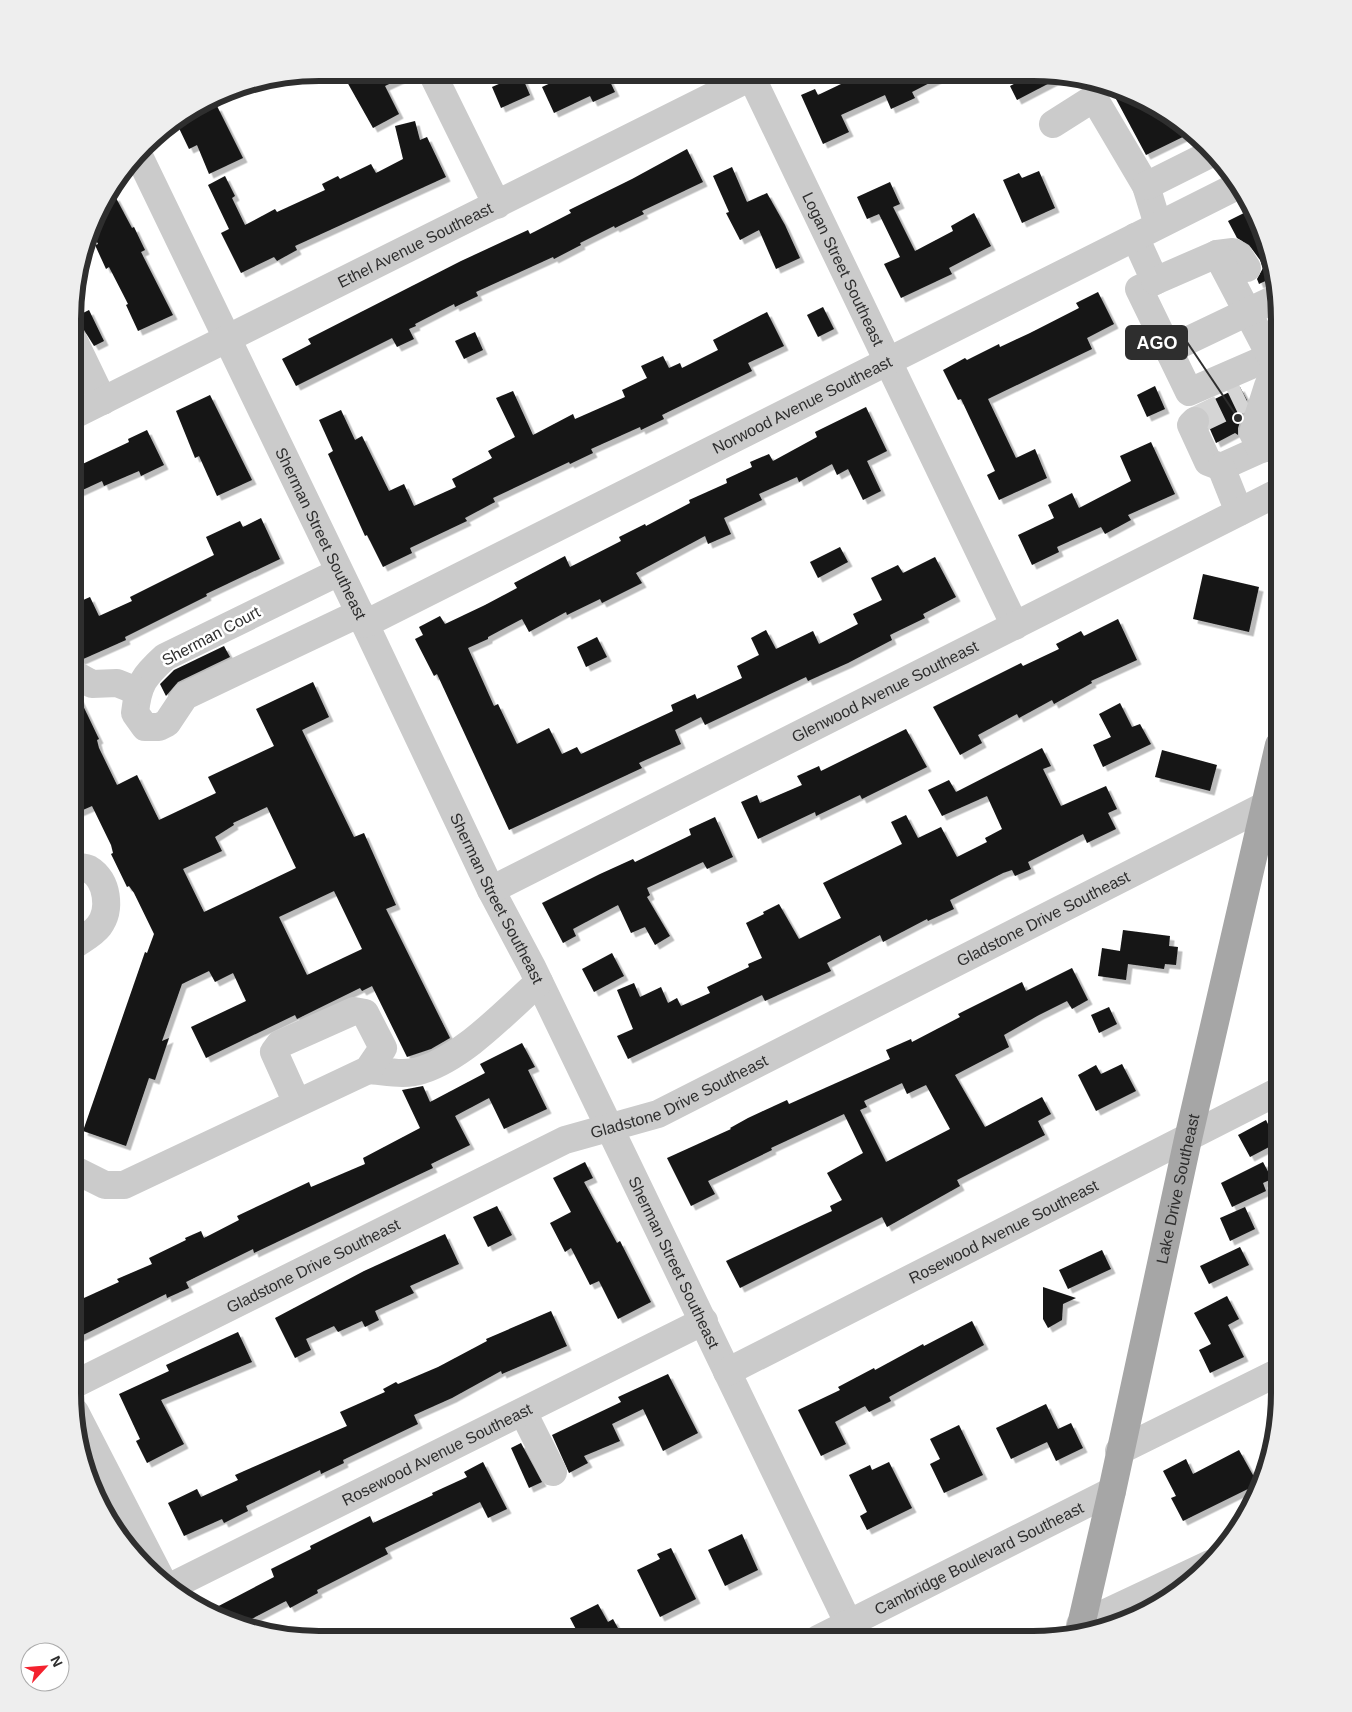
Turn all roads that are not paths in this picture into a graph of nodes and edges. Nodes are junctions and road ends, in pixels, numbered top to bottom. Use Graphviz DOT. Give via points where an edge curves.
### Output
graph roads {
  1 [pos="436,81"];
  2 [pos="741,81"];
  3 [pos="756,81"];
  4 [pos="1054,124"];
  5 [pos="1206,156"];
  6 [pos="141,161"];
  7 [pos="1146,186"];
  8 [pos="1232,189"];
  9 [pos="497,205"];
  10 [pos="1147,231"];
  11 [pos="1217,254"];
  12 [pos="1155,281"];
  13 [pos="1270,301"];
  14 [pos="1246,310"];
  15 [pos="227,339"];
  16 [pos="1271,349"];
  17 [pos="1168,350"];
  18 [pos="81,357"];
  19 [pos="1271,357"];
  20 [pos="887,362"];
  21 [pos="1264,389"];
  22 [pos="103,401"];
  23 [pos="81,412"];
  24 [pos="1196,421"];
  25 [pos="1270,447"];
  26 [pos="1221,467"];
  27 [pos="1271,496"];
  28 [pos="1239,512"];
  29 [pos="339,572"];
  30 [pos="363,619"];
  31 [pos="1015,626"];
  32 [pos="81,678"];
  33 [pos="137,690"];
  34 [pos="1271,802"];
  35 [pos="1271,805"];
  36 [pos="81,867"];
  37 [pos="491,890"];
  38 [pos="81,940"];
  39 [pos="539,982"];
  40 [pos="368,1070"];
  41 [pos="1271,1095"];
  42 [pos="297,1103"];
  43 [pos="607,1127"];
  44 [pos="1188,1139"];
  45 [pos="81,1173"];
  46 [pos="704,1322"];
  47 [pos="727,1372"];
  48 [pos="1271,1376"];
  49 [pos="81,1381"];
  50 [pos="523,1412"];
  51 [pos="84,1430"];
  52 [pos="1119,1450"];
  53 [pos="553,1472"];
  54 [pos="1112,1491"];
  55 [pos="153,1563"];
  56 [pos="1183,1578"];
  57 [pos="177,1584"];
  58 [pos="1094,1623"];
  59 [pos="1081,1626"];
  60 [pos="852,1631"];
  1 -- 9 [label="street"];
  2 -- 9 [label="street, Ethel Avenue Southeast"];
  3 -- 20 [label="street, Logan Street Southeast"];
  4 -- 7 [label="street" via="1094,98"];
  5 -- 7 [label="street"];
  6 -- 15 [label="street, Sherman Street Southeast"];
  7 -- 10 [label="street"];
  8 -- 10 [label="street, Norwood Avenue Southeast"];
  9 -- 15 [label="street, Ethel Avenue Southeast"];
  10 -- 12 [label="street"];
  10 -- 20 [label="street, Norwood Avenue Southeast"];
  11 -- 12 [label="street"];
  11 -- 14 [label="street"];
  11 -- 14 [label="street" via="1233,252 1250,274 1252,295"];
  12 -- 17 [label="street" via="1139,289"];
  13 -- 14 [label="street"];
  14 -- 16 [label="street"];
  14 -- 17 [label="street"];
  15 -- 22 [label="street, Ethel Avenue Southeast"];
  15 -- 29 [label="street, Sherman Street Southeast"];
  17 -- 19 [label="street" via="1189,392"];
  18 -- 22 [label="street"];
  20 -- 30 [label="street, Norwood Avenue Southeast"];
  20 -- 31 [label="street, Logan Street Southeast"];
  21 -- 25 [label="street" via="1253,433"];
  22 -- 23 [label="street, Ethel Avenue Southeast"];
  24 -- 26 [label="street" via="1191,425 1208,462"];
  25 -- 26 [label="street"];
  26 -- 28 [label="street"];
  27 -- 28 [label="street, Glenwood Avenue Southeast"];
  28 -- 31 [label="street, Glenwood Avenue Southeast"];
  29 -- 30 [label="street, Sherman Street Southeast"];
  29 -- 33 [label="street, Sherman Court" via="165,657 147,673"];
  30 -- 33 [label="street" via="185,696 168,724 159,727 145,727 135,713"];
  30 -- 37 [label="street, Sherman Street Southeast"];
  31 -- 37 [label="street, Glenwood Avenue Southeast"];
  32 -- 33 [label="street" via="92,684 118,683"];
  34 -- 43 [label="street, Gladstone Drive Southeast" via="658,1114"];
  35 -- 44 [label="main road, Lake Drive Southeast"];
  36 -- 38 [label="street" via="89,869 100,880 107,894 106,910 99,926"];
  37 -- 39 [label="street, Sherman Street Southeast"];
  39 -- 40 [label="street" via="479,1035 446,1059 421,1071"];
  39 -- 43 [label="street, Sherman Street Southeast"];
  40 -- 42 [label="street"];
  40 -- 42 [label="street" via="383,1048 365,1012 354,1011 280,1044 274,1052"];
  41 -- 44 [label="street, Rosewood Avenue Southeast"];
  42 -- 45 [label="street" via="124,1185 105,1185"];
  43 -- 46 [label="street, Sherman Street Southeast"];
  43 -- 49 [label="street, Gladstone Drive Southeast" via="565,1140"];
  44 -- 47 [label="street, Rosewood Avenue Southeast"];
  44 -- 52 [label="main road, Lake Drive Southeast"];
  46 -- 47 [label="street, Sherman Street Southeast"];
  46 -- 50 [label="street, Rosewood Avenue Southeast"];
  47 -- 60 [label="street, Sherman Street Southeast"];
  48 -- 52 [label="street"];
  50 -- 53 [label="street"];
  50 -- 57 [label="street, Rosewood Avenue Southeast"];
  51 -- 55 [label="street"];
  52 -- 54 [label="main road, Lake Drive Southeast"];
  54 -- 59 [label="main road, Lake Drive Southeast"];
  54 -- 60 [label="street, Cambridge Boulevard Southeast"];
  56 -- 58 [label="street"];
}
